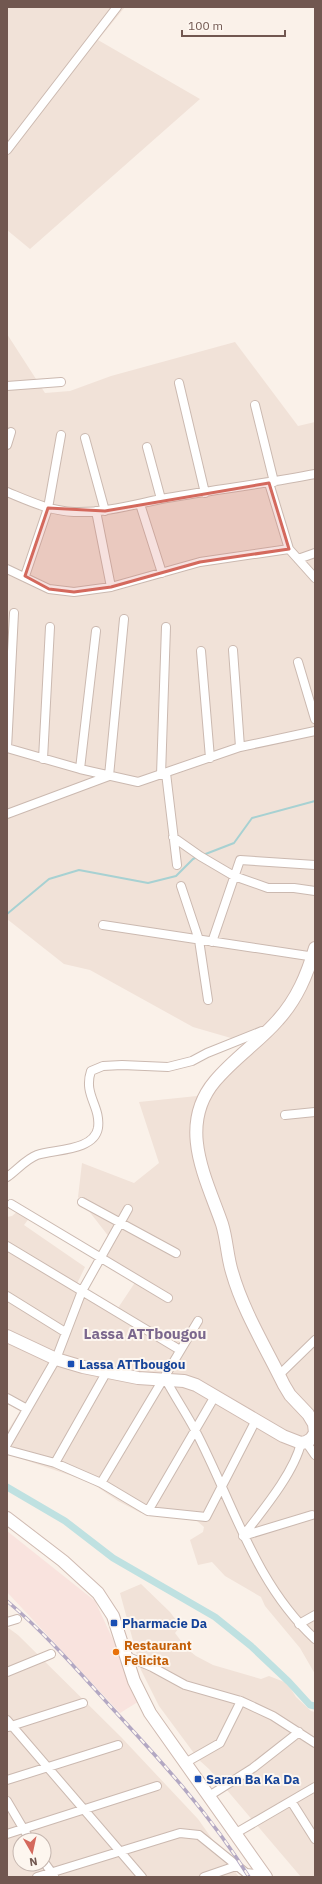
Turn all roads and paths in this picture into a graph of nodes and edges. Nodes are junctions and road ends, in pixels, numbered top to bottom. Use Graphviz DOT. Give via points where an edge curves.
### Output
graph roads {
  1 [pos="117,7"];
  2 [pos="7,150"];
  3 [pos="61,382"];
  4 [pos="179,384"];
  5 [pos="7,386"];
  6 [pos="255,405"];
  7 [pos="11,432"];
  8 [pos="61,436"];
  9 [pos="85,438"];
  10 [pos="7,445"];
  11 [pos="147,447"];
  12 [pos="315,474"];
  13 [pos="271,483"];
  14 [pos="7,492"];
  15 [pos="205,493"];
  16 [pos="161,499"];
  17 [pos="140,504"];
  18 [pos="48,508"];
  19 [pos="105,511"];
  20 [pos="96,512"];
  21 [pos="289,549"];
  22 [pos="315,553"];
  23 [pos="298,559"];
  24 [pos="7,569"];
  25 [pos="162,573"];
  26 [pos="25,576"];
  27 [pos="315,578"];
  28 [pos="111,587"];
  29 [pos="14,613"];
  30 [pos="124,619"];
  31 [pos="50,627"];
  32 [pos="166,627"];
  33 [pos="96,631"];
  34 [pos="233,650"];
  35 [pos="201,651"];
  36 [pos="298,662"];
  37 [pos="315,719"];
  38 [pos="315,731"];
  39 [pos="240,747"];
  40 [pos="7,748"];
  41 [pos="210,758"];
  42 [pos="43,759"];
  43 [pos="80,770"];
  44 [pos="163,774"];
  45 [pos="109,776"];
  46 [pos="7,814"];
  47 [pos="173,837"];
  48 [pos="177,865"];
  49 [pos="315,865"];
  50 [pos="234,876"];
  51 [pos="181,886"];
  52 [pos="315,892"];
  53 [pos="103,925"];
  54 [pos="199,940"];
  55 [pos="212,942"];
  56 [pos="314,954"];
  57 [pos="208,1000"];
  58 [pos="267,1032"];
  59 [pos="315,1112"];
  60 [pos="285,1115"];
  61 [pos="7,1177"];
  62 [pos="82,1202"];
  63 [pos="11,1204"];
  64 [pos="128,1209"];
  65 [pos="121,1223"];
  66 [pos="7,1246"];
  67 [pos="176,1253"];
  68 [pos="101,1258"];
  69 [pos="82,1291"];
  70 [pos="7,1296"];
  71 [pos="168,1298"];
  72 [pos="198,1322"];
  73 [pos="65,1332"];
  74 [pos="7,1336"];
  75 [pos="315,1340"];
  76 [pos="180,1350"];
  77 [pos="56,1359"];
  78 [pos="106,1373"];
  79 [pos="279,1375"];
  80 [pos="164,1380"];
  81 [pos="215,1396"];
  82 [pos="7,1398"];
  83 [pos="27,1409"];
  84 [pos="256,1420"];
  85 [pos="315,1424"];
  86 [pos="195,1431"];
  87 [pos="303,1442"];
  88 [pos="7,1444"];
  89 [pos="7,1450"];
  90 [pos="315,1455"];
  91 [pos="55,1463"];
  92 [pos="101,1483"];
  93 [pos="221,1488"];
  94 [pos="148,1511"];
  95 [pos="312,1515"];
  96 [pos="7,1518"];
  97 [pos="243,1536"];
  98 [pos="315,1614"];
  99 [pos="17,1619"];
  100 [pos="7,1622"];
  101 [pos="299,1624"];
  102 [pos="315,1640"];
  103 [pos="51,1654"];
  104 [pos="126,1656"];
  105 [pos="7,1672"];
  106 [pos="241,1701"];
  107 [pos="83,1703"];
  108 [pos="9,1724"];
  109 [pos="299,1732"];
  110 [pos="315,1743"];
  111 [pos="118,1745"];
  112 [pos="185,1763"];
  113 [pos="48,1767"];
  114 [pos="7,1780"];
  115 [pos="157,1786"];
  116 [pos="315,1787"];
  117 [pos="209,1796"];
  118 [pos="7,1801"];
  119 [pos="291,1801"];
  120 [pos="84,1809"];
  121 [pos="23,1828"];
  122 [pos="25,1832"];
  123 [pos="236,1833"];
  124 [pos="7,1834"];
  125 [pos="315,1839"];
  126 [pos="120,1852"];
  127 [pos="236,1866"];
  128 [pos="53,1875"];
  129 [pos="265,1876"];
  130 [pos="37,1877"];
  131 [pos="142,1877"];
  132 [pos="204,1877"];
  1 -- 2 [label="street"];
  3 -- 5 [label="street"];
  4 -- 15 [label="street"];
  6 -- 13 [label="street"];
  7 -- 10 [label="street"];
  8 -- 18 [label="street"];
  9 -- 19 [label="street"];
  11 -- 16 [label="street"];
  12 -- 13 [label="street"];
  13 -- 15 [label="street"];
  13 -- 21 [label="street"];
  14 -- 18 [label="street"];
  15 -- 16 [label="street"];
  16 -- 17 [label="street"];
  17 -- 19 [label="street"];
  17 -- 25 [label="street"];
  18 -- 20 [label="street"];
  18 -- 26 [label="street"];
  19 -- 20 [label="street"];
  20 -- 28 [label="street"];
  21 -- 23 [label="street"];
  21 -- 25 [label="street" via="200,562"];
  22 -- 23 [label="street"];
  23 -- 27 [label="street"];
  24 -- 26 [label="street"];
  25 -- 28 [label="street"];
  26 -- 28 [label="street" via="49,589 74,592"];
  29 -- 40 [label="street"];
  30 -- 45 [label="street"];
  31 -- 42 [label="street"];
  32 -- 44 [label="street"];
  33 -- 43 [label="street"];
  34 -- 39 [label="street"];
  35 -- 41 [label="street"];
  36 -- 37 [label="street"];
  38 -- 39 [label="street"];
  39 -- 41 [label="street"];
  40 -- 42 [label="street"];
  41 -- 44 [label="street"];
  42 -- 43 [label="street"];
  43 -- 45 [label="street"];
  44 -- 45 [label="street" via="138,782"];
  44 -- 47 [label="street"];
  45 -- 46 [label="street"];
  47 -- 48 [label="street"];
  47 -- 50 [label="street"];
  49 -- 50 [label="street" via="240,860"];
  50 -- 52 [label="street" via="268,888 294,888"];
  50 -- 55 [label="street"];
  51 -- 54 [label="street"];
  53 -- 54 [label="street"];
  54 -- 55 [label="street"];
  54 -- 57 [label="street"];
  55 -- 56 [label="street"];
  56 -- 58 [label="street" via="293,1002"];
  58 -- 61 [label="street" via="262,1031 192,1061 168,1067 122,1065 103,1066 91,1071 88,1081 89,1094 98,1120 95,1138 86,1144 35,1156"];
  58 -- 79 [label="street" via="230,1064 205,1097 196,1127 196,1145 203,1176 222,1226 232,1272 242,1299"];
  59 -- 60 [label="street"];
  62 -- 65 [label="street"];
  63 -- 68 [label="street"];
  64 -- 65 [label="street"];
  65 -- 67 [label="street"];
  65 -- 68 [label="street"];
  66 -- 69 [label="street"];
  68 -- 69 [label="street"];
  68 -- 71 [label="street"];
  69 -- 73 [label="street"];
  69 -- 76 [label="street"];
  70 -- 73 [label="street"];
  72 -- 76 [label="street"];
  73 -- 77 [label="street"];
  74 -- 77 [label="street"];
  75 -- 79 [label="street"];
  76 -- 80 [label="street"];
  77 -- 78 [label="street"];
  77 -- 83 [label="street"];
  78 -- 80 [label="street"];
  78 -- 91 [label="street"];
  79 -- 85 [label="street" via="290,1395"];
  80 -- 81 [label="street" via="184,1381"];
  80 -- 86 [label="street"];
  80 -- 92 [label="street"];
  81 -- 84 [label="street"];
  81 -- 86 [label="street"];
  82 -- 83 [label="street"];
  83 -- 88 [label="street"];
  84 -- 87 [label="street" via="283,1436"];
  84 -- 93 [label="street"];
  85 -- 87 [label="street" via="315,1432 311,1439"];
  86 -- 93 [label="street"];
  86 -- 94 [label="street"];
  87 -- 90 [label="street"];
  87 -- 97 [label="street" via="298,1456"];
  89 -- 91 [label="street"];
  91 -- 92 [label="street"];
  92 -- 94 [label="street"];
  93 -- 94 [label="street" via="206,1517"];
  93 -- 97 [label="street"];
  95 -- 97 [label="street"];
  96 -- 104 [label="street" via="63,1561 98,1593 113,1616"];
  97 -- 101 [label="street" via="259,1567"];
  98 -- 101 [label="street"];
  99 -- 100 [label="street"];
  101 -- 102 [label="street"];
  103 -- 105 [label="street"];
  104 -- 106 [label="street" via="185,1685"];
  104 -- 112 [label="street" via="134,1681 150,1713"];
  106 -- 109 [label="street"];
  106 -- 112 [label="street" via="220,1743"];
  107 -- 108 [label="street"];
  108 -- 113 [label="street"];
  109 -- 110 [label="street"];
  109 -- 117 [label="street" via="253,1768"];
  111 -- 113 [label="street"];
  112 -- 117 [label="street"];
  113 -- 114 [label="street"];
  113 -- 120 [label="street"];
  115 -- 120 [label="street"];
  116 -- 119 [label="street"];
  117 -- 123 [label="street"];
  118 -- 121 [label="street"];
  119 -- 123 [label="street"];
  119 -- 125 [label="street"];
  120 -- 121 [label="street"];
  120 -- 126 [label="street"];
  121 -- 122 [label="street"];
  121 -- 124 [label="street"];
  123 -- 129 [label="street"];
  126 -- 127 [label="street" via="180,1833 199,1834"];
  126 -- 128 [label="street"];
  126 -- 131 [label="street"];
  127 -- 129 [label="street" via="246,1873"];
  127 -- 132 [label="street"];
  128 -- 130 [label="street"];
}
